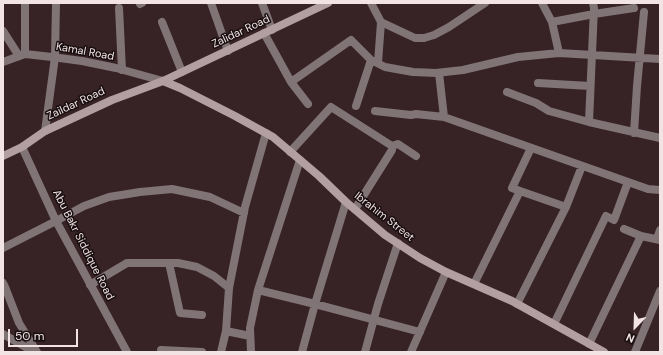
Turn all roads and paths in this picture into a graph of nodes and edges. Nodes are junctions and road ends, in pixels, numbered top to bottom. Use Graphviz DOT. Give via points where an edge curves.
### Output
graph roads {
  1 [pos="25,3"];
  2 [pos="56,3"];
  3 [pos="211,3"];
  4 [pos="262,3"];
  5 [pos="372,3"];
  6 [pos="485,3"];
  7 [pos="542,3"];
  8 [pos="593,3"];
  9 [pos="326,4"];
  10 [pos="119,8"];
  11 [pos="634,8"];
  12 [pos="644,12"];
  13 [pos="594,14"];
  14 [pos="162,22"];
  15 [pos="381,22"];
  16 [pos="552,22"];
  17 [pos="3,31"];
  18 [pos="268,32"];
  19 [pos="228,51"];
  20 [pos="559,53"];
  21 [pos="22,55"];
  22 [pos="592,55"];
  23 [pos="55,57"];
  24 [pos="640,58"];
  25 [pos="660,59"];
  26 [pos="3,62"];
  27 [pos="374,62"];
  28 [pos="122,70"];
  29 [pos="182,72"];
  30 [pos="439,73"];
  31 [pos="163,81"];
  32 [pos="291,82"];
  33 [pos="538,83"];
  34 [pos="590,86"];
  35 [pos="507,92"];
  36 [pos="308,104"];
  37 [pos="356,106"];
  38 [pos="375,111"];
  39 [pos="444,117"];
  40 [pos="589,122"];
  41 [pos="45,131"];
  42 [pos="266,133"];
  43 [pos="634,133"];
  44 [pos="660,138"];
  45 [pos="392,146"];
  46 [pos="22,147"];
  47 [pos="531,148"];
  48 [pos="290,152"];
  49 [pos="3,156"];
  50 [pos="416,156"];
  51 [pos="300,160"];
  52 [pos="582,166"];
  53 [pos="628,182"];
  54 [pos="660,190"];
  55 [pos="520,192"];
  56 [pos="346,202"];
  57 [pos="566,207"];
  58 [pos="355,209"];
  59 [pos="244,212"];
  60 [pos="56,221"];
  61 [pos="624,229"];
  62 [pos="660,230"];
  63 [pos="641,236"];
  64 [pos="659,240"];
  65 [pos="398,243"];
  66 [pos="3,248"];
  67 [pos="169,263"];
  68 [pos="446,272"];
  69 [pos="3,283"];
  70 [pos="90,284"];
  71 [pos="474,284"];
  72 [pos="229,288"];
  73 [pos="258,290"];
  74 [pos="660,291"];
  75 [pos="315,304"];
  76 [pos="517,304"];
  77 [pos="202,316"];
  78 [pos="374,320"];
  79 [pos="554,324"];
  80 [pos="226,331"];
  81 [pos="420,332"];
  82 [pos="3,334"];
  83 [pos="250,336"];
  84 [pos="589,344"];
  85 [pos="161,350"];
  86 [pos="600,351"];
  87 [pos="34,352"];
  88 [pos="37,352"];
  89 [pos="127,352"];
  90 [pos="202,352"];
  91 [pos="221,352"];
  92 [pos="252,352"];
  93 [pos="302,352"];
  94 [pos="365,352"];
  95 [pos="411,352"];
  96 [pos="635,352"];
  1 -- 21 [label="street"];
  2 -- 23 [label="street"];
  3 -- 19 [label="street"];
  4 -- 18 [label="street"];
  5 -- 15 [label="street"];
  6 -- 15 [label="street" via="449,27 424,38 415,38"];
  7 -- 16 [label="street"];
  8 -- 13 [label="street"];
  9 -- 18 [label="main road, Zalidar Road"];
  10 -- 28 [label="street"];
  11 -- 13 [label="street"];
  12 -- 24 [label="street"];
  13 -- 16 [label="street"];
  13 -- 22 [label="street"];
  14 -- 29 [label="street"];
  15 -- 27 [label="street"];
  16 -- 20 [label="street"];
  17 -- 21 [label="street"];
  18 -- 19 [label="main road, Zalidar Road"];
  18 -- 32 [label="street"];
  19 -- 29 [label="main road, Zalidar Road"];
  20 -- 22 [label="street"];
  20 -- 30 [label="street" via="518,57"];
  21 -- 23 [label="street, Kamal Road"];
  21 -- 26 [label="street, Kamal Road"];
  22 -- 24 [label="street"];
  22 -- 34 [label="street"];
  23 -- 28 [label="street, Kamal Road"];
  23 -- 41 [label="street"];
  24 -- 25 [label="street"];
  24 -- 43 [label="street"];
  27 -- 30 [label="street" via="385,67 413,72"];
  27 -- 32 [label="street" via="351,40"];
  27 -- 37 [label="street"];
  28 -- 31 [label="street, Kamal Road"];
  29 -- 31 [label="main road, Zalidar Road"];
  30 -- 39 [label="street"];
  31 -- 41 [label="main road, Zaildar Road" via="112,100"];
  31 -- 42 [label="main road, Ibrahim Street"];
  32 -- 36 [label="street"];
  33 -- 34 [label="street"];
  34 -- 40 [label="street"];
  35 -- 40 [label="street" via="536,103 549,112"];
  38 -- 39 [label="street"];
  39 -- 47 [label="street"];
  40 -- 43 [label="street"];
  41 -- 46 [label="main road, Zaildar Road"];
  42 -- 48 [label="main road, Ibrahim Street"];
  42 -- 59 [label="street"];
  43 -- 44 [label="street"];
  45 -- 48 [label="street" via="331,107"];
  45 -- 50 [label="street" via="398,144"];
  45 -- 58 [label="street" via="392,150"];
  46 -- 49 [label="main road, Zaildar Road"];
  46 -- 60 [label="street, Abu Bakr Siddique Road"];
  47 -- 52 [label="street"];
  47 -- 55 [label="street" via="512,188"];
  48 -- 51 [label="main road, Ibrahim Street"];
  51 -- 56 [label="main road, Ibrahim Street"];
  51 -- 73 [label="street"];
  52 -- 53 [label="street"];
  52 -- 57 [label="street"];
  53 -- 54 [label="street"];
  53 -- 79 [label="street" via="614,220 606,216"];
  55 -- 57 [label="street"];
  55 -- 71 [label="street"];
  56 -- 58 [label="main road, Ibrahim Street"];
  56 -- 75 [label="street"];
  57 -- 76 [label="street"];
  58 -- 65 [label="main road, Ibrahim Street"];
  59 -- 60 [label="street" via="210,197 172,188 109,197 84,206"];
  59 -- 72 [label="street"];
  60 -- 66 [label="street"];
  60 -- 70 [label="street, Abu Bakr Siddique Road"];
  61 -- 63 [label="street"];
  62 -- 64 [label="street"];
  63 -- 64 [label="street"];
  63 -- 84 [label="street"];
  65 -- 68 [label="main road, Ibrahim Street"];
  65 -- 78 [label="street"];
  67 -- 70 [label="street" via="126,263"];
  67 -- 72 [label="street" via="197,267"];
  67 -- 77 [label="street" via="180,313"];
  68 -- 71 [label="main road, Ibrahim Street"];
  68 -- 81 [label="street"];
  69 -- 88 [label="street" via="20,323"];
  70 -- 89 [label="street, Abu Bakr Siddique Road"];
  71 -- 76 [label="main road, Ibrahim Street"];
  72 -- 80 [label="street"];
  73 -- 75 [label="street"];
  73 -- 83 [label="street"];
  74 -- 96 [label="street"];
  75 -- 78 [label="street"];
  75 -- 93 [label="street"];
  76 -- 79 [label="main road, Ibrahim Street"];
  78 -- 81 [label="street"];
  78 -- 94 [label="street"];
  79 -- 84 [label="main road, Ibrahim Street"];
  80 -- 83 [label="street"];
  80 -- 91 [label="street"];
  81 -- 95 [label="street"];
  82 -- 87 [label="street"];
  83 -- 92 [label="street"];
  84 -- 86 [label="main road, Ibrahim Street"];
  85 -- 90 [label="street"];
}
